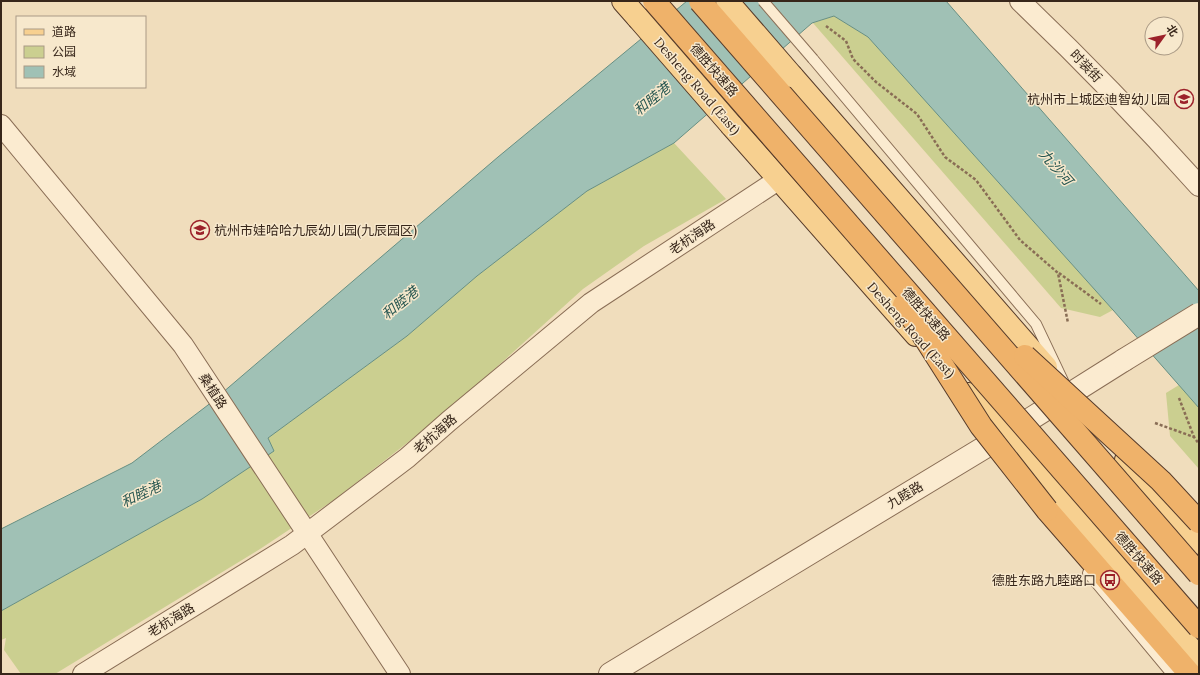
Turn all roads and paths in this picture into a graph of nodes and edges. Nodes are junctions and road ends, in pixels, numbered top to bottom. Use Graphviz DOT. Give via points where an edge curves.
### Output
graph roads {
  1 [pos="623,1"];
  2 [pos="654,1"];
  3 [pos="700,1"];
  4 [pos="727,1"];
  5 [pos="763,1"];
  6 [pos="1020,1"];
  7 [pos="826,26"];
  8 [pos="1,125"];
  9 [pos="778,180"];
  10 [pos="1199,186"];
  11 [pos="863,241"];
  12 [pos="1058,273"];
  13 [pos="942,279"];
  14 [pos="1101,304"];
  15 [pos="1199,314"];
  16 [pos="1068,323"];
  17 [pos="1069,394"];
  18 [pos="1179,398"];
  19 [pos="1155,423"];
  20 [pos="1005,435"];
  21 [pos="1194,437"];
  22 [pos="1199,444"];
  23 [pos="1199,522"];
  24 [pos="307,534"];
  25 [pos="1199,543"];
  26 [pos="1199,574"];
  27 [pos="1199,627"];
  28 [pos="1199,658"];
  29 [pos="83,674"];
  30 [pos="400,674"];
  31 [pos="610,674"];
  32 [pos="1172,674"];
  33 [pos="1190,674"];
  1 -- 9 [label="main road, Desheng Road (East), bridge"];
  2 -- 11 [label="highway, 德胜快速路, bridge"];
  3 -- 13 [label="highway, bridge"];
  4 -- 17 [label="main road, bridge"];
  5 -- 17 [label="lane, bridge" via="1036,324"];
  6 -- 10 [label="street, 时装街" via="1148,129"];
  7 -- 12 [label="path" via="846,42 853,59 876,82 917,114 945,157 976,180 1020,240"];
  8 -- 24 [label="street, 桑植路" via="183,345"];
  9 -- 20 [label="main road, Desheng Road (East)"];
  9 -- 24 [label="street, 老杭海路" via="591,303 407,458"];
  11 -- 27 [label="highway, 德胜快速路, bridge"];
  11 -- 33 [label="highway, bridge" via="981,426 1047,510"];
  12 -- 14 [label="path"];
  12 -- 16 [label="path"];
  13 -- 23 [label="highway, bridge" via="1161,482"];
  13 -- 26 [label="highway, bridge"];
  15 -- 17 [label="street, 九睦路, bridge"];
  17 -- 20 [label="street, 九睦路"];
  17 -- 25 [label="main road"];
  18 -- 21 [label="path"];
  19 -- 21 [label="path"];
  20 -- 28 [label="main road, Desheng Road (East)"];
  20 -- 31 [label="street, 九睦路"];
  20 -- 32 [label="lane" via="1056,535"];
  21 -- 22 [label="path"];
  24 -- 29 [label="street, 老杭海路"];
  24 -- 30 [label="street, 桑植路"];
}
